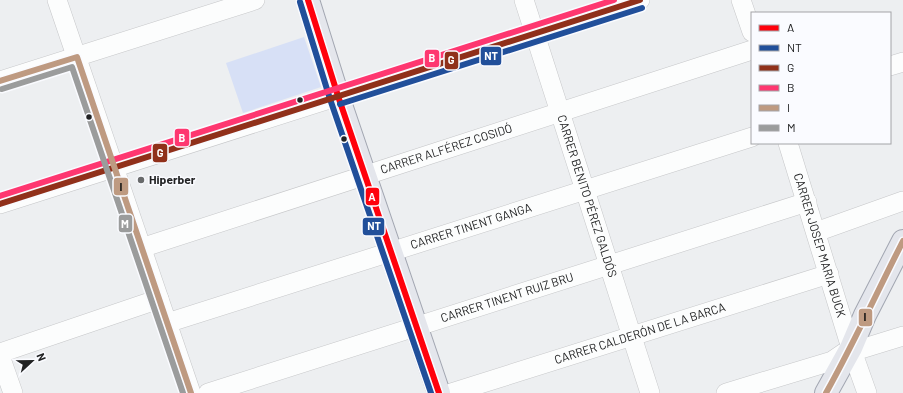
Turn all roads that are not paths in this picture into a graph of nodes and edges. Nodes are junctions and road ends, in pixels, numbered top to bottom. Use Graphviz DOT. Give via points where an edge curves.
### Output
graph roads {
  1 [pos="57,0"];
  2 [pos="70,0"];
  3 [pos="255,0"];
  4 [pos="308,0"];
  5 [pos="524,0"];
  6 [pos="640,0"];
  7 [pos="741,0"];
  8 [pos="77,21"];
  9 [pos="751,29"];
  10 [pos="535,34"];
  11 [pos="751,50"];
  12 [pos="76,57"];
  13 [pos="903,62"];
  14 [pos="891,66"];
  15 [pos="0,81"];
  16 [pos="338,96"];
  17 [pos="560,113"];
  18 [pos="751,137"];
  19 [pos="788,144"];
  20 [pos="114,168"];
  21 [pos="365,176"];
  22 [pos="585,191"];
  23 [pos="903,201"];
  24 [pos="807,202"];
  25 [pos="0,204"];
  26 [pos="816,232"];
  27 [pos="903,241"];
  28 [pos="141,248"];
  29 [pos="391,253"];
  30 [pos="609,265"];
  31 [pos="829,274"];
  32 [pos="159,299"];
  33 [pos="167,323"];
  34 [pos="416,327"];
  35 [pos="632,335"];
  36 [pos="903,336"];
  37 [pos="186,337"];
  38 [pos="851,348"];
  39 [pos="0,353"];
  40 [pos="0,356"];
  41 [pos="13,393"];
  42 [pos="191,393"];
  43 [pos="206,393"];
  44 [pos="439,393"];
  45 [pos="451,393"];
  46 [pos="650,393"];
  47 [pos="726,393"];
  48 [pos="826,393"];
  49 [pos="867,393"];
  1 -- 12 [label="street"];
  2 -- 8 [label="street"];
  3 -- 12 [label="street"];
  4 -- 16 [label="main road"];
  5 -- 10 [label="street, CARRER BENITO PÉREZ GALDÓS"];
  6 -- 10 [label="street"];
  7 -- 9 [label="street"];
  10 -- 16 [label="street"];
  10 -- 17 [label="street, CARRER BENITO PÉREZ GALDÓS"];
  11 -- 17 [label="street, CARRER ALFÉREZ COSIDÓ"];
  12 -- 15 [label="street"];
  12 -- 20 [label="street"];
  13 -- 14 [label="street"];
  16 -- 20 [label="street"];
  16 -- 21 [label="main road"];
  17 -- 21 [label="street, CARRER ALFÉREZ COSIDÓ"];
  17 -- 22 [label="street, CARRER BENITO PÉREZ GALDÓS"];
  18 -- 22 [label="street, CARRER TINENT GANGA"];
  19 -- 24 [label="street, CARRER JOSEP MARIA BUCK"];
  20 -- 25 [label="street"];
  20 -- 28 [label="street"];
  21 -- 28 [label="street, CARRER ALFÉREZ COSIDÓ"];
  21 -- 29 [label="main road"];
  22 -- 29 [label="street, CARRER TINENT GANGA"];
  22 -- 30 [label="street, CARRER BENITO PÉREZ GALDÓS"];
  23 -- 26 [label="street"];
  24 -- 26 [label="street, CARRER JOSEP MARIA BUCK"];
  24 -- 30 [label="street, CARRER TINENT RUIZ BRU"];
  26 -- 31 [label="street, CARRER JOSEP MARIA BUCK"];
  27 -- 38 [label="main road" via="864,316"];
  28 -- 32 [label="street"];
  29 -- 33 [label="street, CARRER TINENT GANGA"];
  29 -- 34 [label="main road"];
  30 -- 34 [label="street, CARRER TINENT RUIZ BRU"];
  30 -- 35 [label="street, CARRER BENITO PÉREZ GALDÓS"];
  31 -- 35 [label="street, CARRER CALDERÓN DE LA BARCA"];
  31 -- 38 [label="street, CARRER JOSEP MARIA BUCK"];
  32 -- 33 [label="street"];
  32 -- 39 [label="street"];
  33 -- 42 [label="street"];
  34 -- 43 [label="street, CARRER TINENT RUIZ BRU"];
  34 -- 44 [label="main road"];
  35 -- 45 [label="street, CARRER CALDERÓN DE LA BARCA"];
  35 -- 46 [label="street, CARRER BENITO PÉREZ GALDÓS"];
  36 -- 38 [label="street" via="861,349"];
  37 -- 43 [label="street"];
  38 -- 47 [label="street" via="832,360"];
  38 -- 48 [label="main road"];
  38 -- 49 [label="street, CARRER JOSEP MARIA BUCK"];
  40 -- 41 [label="street"];
}
